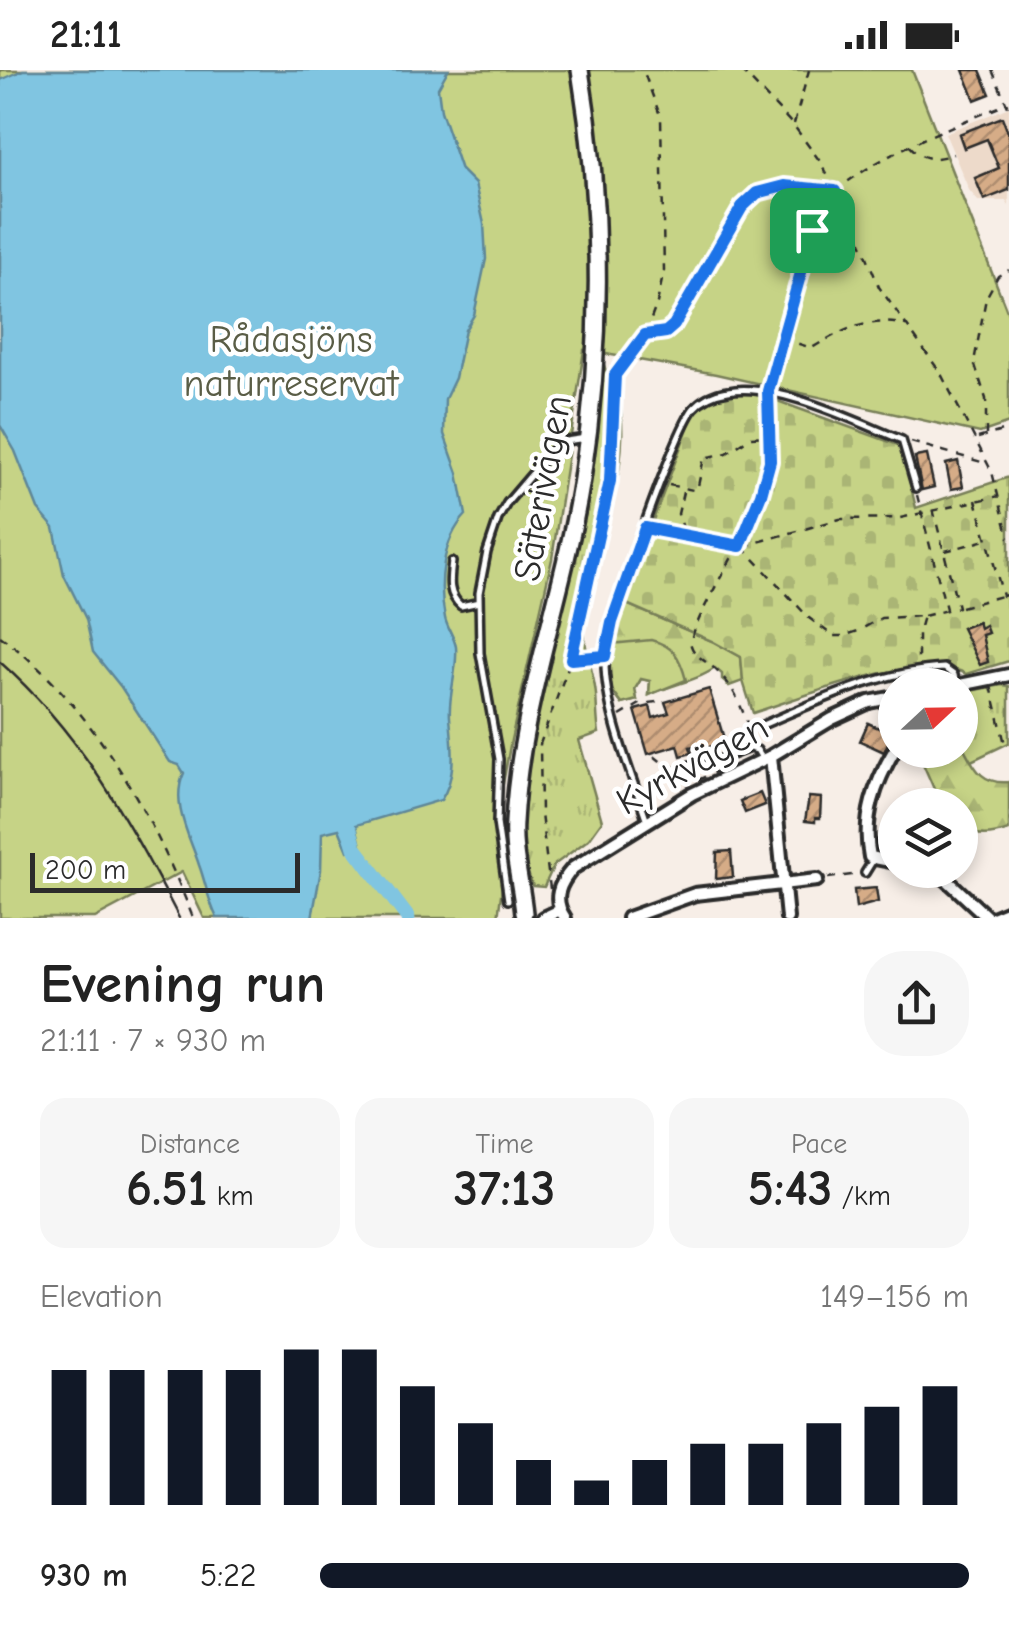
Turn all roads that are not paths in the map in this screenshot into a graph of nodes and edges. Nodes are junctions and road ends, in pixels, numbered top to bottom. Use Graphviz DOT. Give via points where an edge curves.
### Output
graph roads {
  1 [pos="580,70"];
  2 [pos="587,438"];
  3 [pos="916,488"];
  4 [pos="452,562"];
  5 [pos="479,602"];
  6 [pos="1009,676"];
  7 [pos="978,681"];
  8 [pos="878,682"];
  9 [pos="878,701"];
  10 [pos="760,726"];
  11 [pos="764,755"];
  12 [pos="690,765"];
  13 [pos="884,768"];
  14 [pos="647,822"];
  15 [pos="873,860"];
  16 [pos="878,860"];
  17 [pos="864,873"];
  18 [pos="817,880"];
  19 [pos="783,884"];
  20 [pos="956,888"];
  21 [pos="508,900"];
  22 [pos="1009,912"];
  23 [pos="562,914"];
  24 [pos="529,917"];
  25 [pos="628,918"];
  26 [pos="787,918"];
  27 [pos="990,918"];
  1 -- 2 [label="street, Säterivägen" via="597,245"];
  2 -- 5 [label="lane" via="558,442 508,503 487,552"];
  2 -- 24 [label="street, Säterivägen" via="572,538 520,769 514,838"];
  3 -- 14 [label="lane" via="902,440 768,391 731,390 695,407 661,482 605,656 607,685"];
  4 -- 5 [label="lane" via="455,601"];
  5 -- 21 [label="lane" via="480,652 500,766 497,824"];
  6 -- 7 [label="street"];
  8 -- 10 [label="lane"];
  9 -- 11 [label="street, Kyrkvägen"];
  11 -- 12 [label="lane" via="746,749"];
  11 -- 14 [label="street, Kyrkvägen"];
  11 -- 19 [label="street"];
  13 -- 15 [label="street" via="868,810"];
  14 -- 23 [label="street, Kyrkvägen" via="562,880"];
  15 -- 16 [label="street"];
  15 -- 17 [label="lane"];
  18 -- 19 [label="street"];
  19 -- 25 [label="street" via="695,894"];
  19 -- 26 [label="street"];
  20 -- 27 [label="street"];
  22 -- 27 [label="street"];
  23 -- 24 [label="street"];
}
